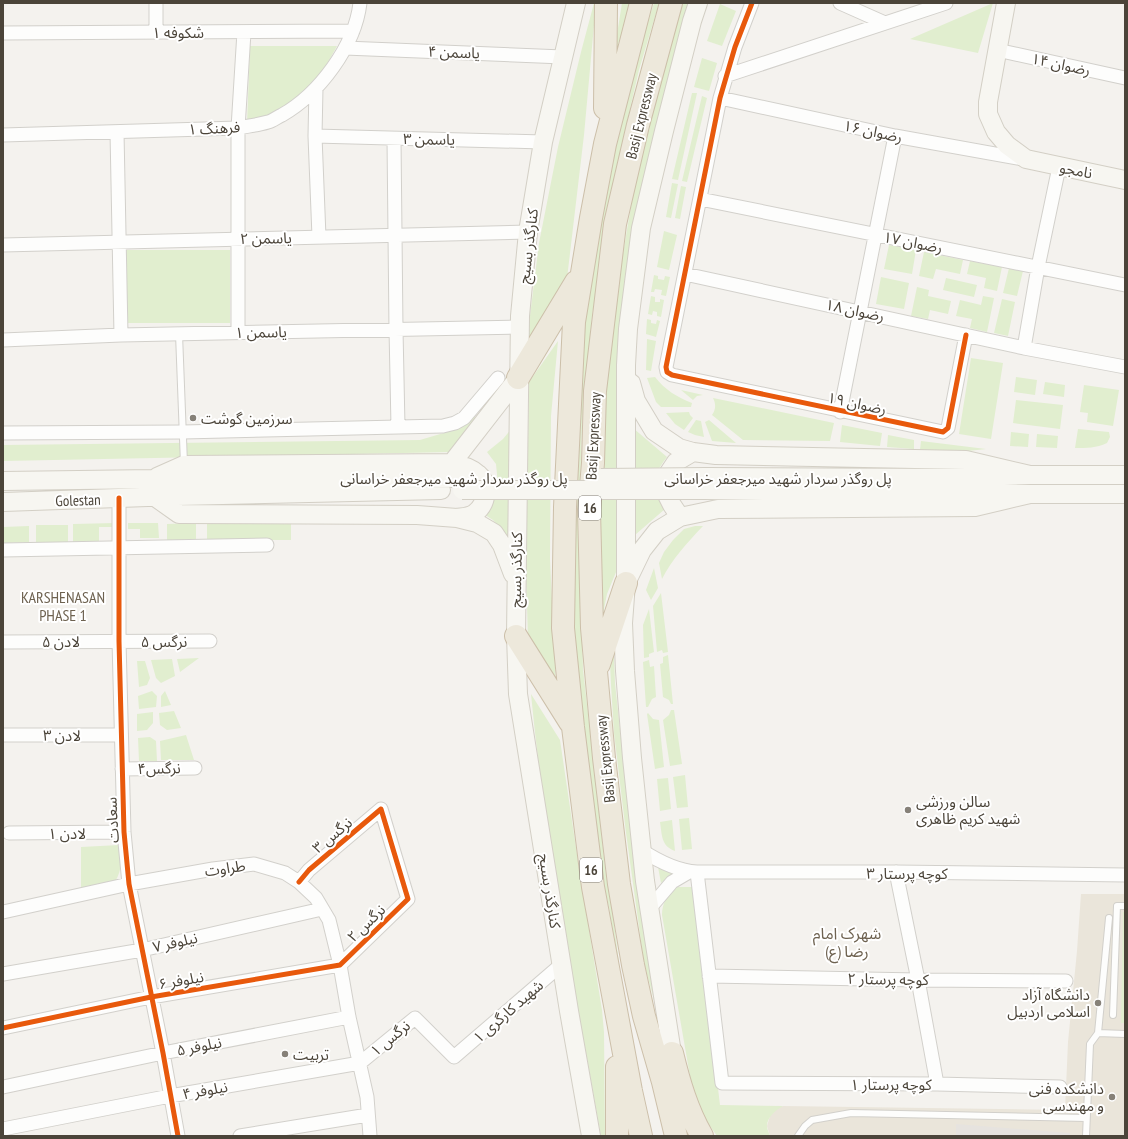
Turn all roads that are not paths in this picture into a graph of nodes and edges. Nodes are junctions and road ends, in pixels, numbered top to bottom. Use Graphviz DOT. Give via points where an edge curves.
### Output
graph roads {
  1 [pos="156,3"];
  2 [pos="360,3"];
  3 [pos="576,3"];
  4 [pos="606,3"];
  5 [pos="641,3"];
  6 [pos="670,3"];
  7 [pos="698,3"];
  8 [pos="752,3"];
  9 [pos="840,3"];
  10 [pos="946,3"];
  11 [pos="1006,3"];
  12 [pos="885,23"];
  13 [pos="353,31"];
  14 [pos="156,32"];
  15 [pos="244,32"];
  16 [pos="3,33"];
  17 [pos="345,48"];
  18 [pos="997,50"];
  19 [pos="563,57"];
  20 [pos="725,76"];
  21 [pos="1125,78"];
  22 [pos="316,88"];
  23 [pos="720,98"];
  24 [pos="238,128"];
  25 [pos="117,132"];
  26 [pos="3,135"];
  27 [pos="315,136"];
  28 [pos="895,136"];
  29 [pos="394,139"];
  30 [pos="542,142"];
  31 [pos="605,144"];
  32 [pos="1026,159"];
  33 [pos="1059,167"];
  34 [pos="1125,180"];
  35 [pos="700,200"];
  36 [pos="528,232"];
  37 [pos="876,234"];
  38 [pos="396,235"];
  39 [pos="318,237"];
  40 [pos="238,239"];
  41 [pos="119,241"];
  42 [pos="3,245"];
  43 [pos="1038,267"];
  44 [pos="582,273"];
  45 [pos="685,274"];
  46 [pos="1125,285"];
  47 [pos="860,311"];
  48 [pos="519,327"];
  49 [pos="396,329"];
  50 [pos="238,332"];
  51 [pos="179,334"];
  52 [pos="121,335"];
  53 [pos="966,335"];
  54 [pos="3,340"];
  55 [pos="1024,348"];
  56 [pos="626,365"];
  57 [pos="1125,367"];
  58 [pos="508,378"];
  59 [pos="840,412"];
  60 [pos="398,427"];
  61 [pos="183,432"];
  62 [pos="3,433"];
  63 [pos="693,452"];
  64 [pos="452,463"];
  65 [pos="1030,475"];
  66 [pos="1125,475"];
  67 [pos="179,480"];
  68 [pos="3,481"];
  69 [pos="949,486"];
  70 [pos="1030,494"];
  71 [pos="1125,494"];
  72 [pos="155,497"];
  73 [pos="119,498"];
  74 [pos="3,502"];
  75 [pos="680,517"];
  76 [pos="457,518"];
  77 [pos="266,545"];
  78 [pos="120,547"];
  79 [pos="3,550"];
  80 [pos="626,583"];
  81 [pos="516,584"];
  82 [pos="516,636"];
  83 [pos="210,640"];
  84 [pos="119,641"];
  85 [pos="3,642"];
  86 [pos="596,673"];
  87 [pos="573,727"];
  88 [pos="3,735"];
  89 [pos="121,735"];
  90 [pos="195,768"];
  91 [pos="122,769"];
  92 [pos="124,832"];
  93 [pos="10,833"];
  94 [pos="641,850"];
  95 [pos="693,872"];
  96 [pos="896,872"];
  97 [pos="1125,875"];
  98 [pos="299,882"];
  99 [pos="129,884"];
  100 [pos="408,899"];
  101 [pos="1125,906"];
  102 [pos="322,909"];
  103 [pos="649,909"];
  104 [pos="3,912"];
  105 [pos="1109,918"];
  106 [pos="142,950"];
  107 [pos="562,964"];
  108 [pos="340,965"];
  109 [pos="3,974"];
  110 [pos="709,976"];
  111 [pos="918,980"];
  112 [pos="1066,981"];
  113 [pos="151,997"];
  114 [pos="617,1012"];
  115 [pos="1113,1015"];
  116 [pos="349,1017"];
  117 [pos="3,1028"];
  118 [pos="1098,1034"];
  119 [pos="1125,1034"];
  120 [pos="163,1053"];
  121 [pos="672,1053"];
  122 [pos="454,1057"];
  123 [pos="360,1063"];
  124 [pos="937,1084"];
  125 [pos="3,1087"];
  126 [pos="1060,1087"];
  127 [pos="170,1096"];
  128 [pos="368,1115"];
  129 [pos="1086,1118"];
  130 [pos="3,1129"];
  131 [pos="178,1136"];
  132 [pos="240,1136"];
  133 [pos="370,1136"];
  134 [pos="591,1136"];
  135 [pos="617,1136"];
  136 [pos="641,1136"];
  137 [pos="676,1136"];
  138 [pos="702,1136"];
  139 [pos="798,1136"];
  140 [pos="1086,1136"];
  1 -- 14 [label="street"];
  2 -- 13 [label="street, فرهنگ ۱"];
  3 -- 19 [label="main road, کنارگذر بسیج"];
  4 -- 31 [label="highway"];
  5 -- 31 [label="highway, Basij Expressway / 16"];
  6 -- 86 [label="highway, Basij Expressway / 16" via="615,224 602,326 595,391 589,510 592,628"];
  7 -- 56 [label="main road" via="664,131 642,228 628,328"];
  8 -- 20 [label="street"];
  9 -- 12 [label="street"];
  10 -- 12 [label="street"];
  11 -- 18 [label="main road"];
  12 -- 20 [label="street"];
  13 -- 15 [label="street, شکوفه ۱"];
  13 -- 17 [label="street, فرهنگ ۱"];
  14 -- 15 [label="street, شکوفه ۱"];
  14 -- 16 [label="street, شکوفه ۱"];
  15 -- 24 [label="street"];
  17 -- 19 [label="street, یاسمن ۴"];
  17 -- 22 [label="street, فرهنگ ۱"];
  18 -- 21 [label="street, رضوان ۱۴"];
  18 -- 32 [label="main road" via="989,89 988,114 1004,142"];
  19 -- 30 [label="main road, کنارگذر بسیج"];
  20 -- 23 [label="street"];
  22 -- 24 [label="street, فرهنگ ۱" via="295,107 269,122"];
  22 -- 27 [label="street"];
  23 -- 28 [label="street, رضوان ۱۶"];
  23 -- 35 [label="street"];
  24 -- 25 [label="street, فرهنگ ۱"];
  24 -- 40 [label="street"];
  25 -- 26 [label="street, فرهنگ ۱"];
  25 -- 41 [label="street"];
  27 -- 29 [label="street, یاسمن ۳"];
  27 -- 39 [label="street"];
  28 -- 32 [label="street, رضوان ۱۶"];
  28 -- 37 [label="street"];
  29 -- 30 [label="street, یاسمن ۳"];
  29 -- 38 [label="street"];
  30 -- 36 [label="main road, کنارگذر بسیج"];
  31 -- 44 [label="highway, Basij Expressway / 16"];
  32 -- 33 [label="main road, نامجو"];
  33 -- 34 [label="main road, نامجو"];
  33 -- 43 [label="street"];
  35 -- 37 [label="street, رضوان ۱۷"];
  35 -- 45 [label="street"];
  36 -- 38 [label="street, یاسمن ۲"];
  36 -- 48 [label="main road, کنارگذر بسیج"];
  37 -- 43 [label="street, رضوان ۱۷"];
  37 -- 47 [label="street"];
  38 -- 39 [label="street, یاسمن ۲"];
  38 -- 49 [label="street"];
  39 -- 40 [label="street, یاسمن ۲"];
  40 -- 41 [label="street, یاسمن ۲"];
  40 -- 50 [label="street"];
  41 -- 42 [label="street, یاسمن ۲"];
  41 -- 52 [label="street"];
  43 -- 46 [label="street, رضوان ۱۷"];
  43 -- 55 [label="street"];
  44 -- 58 [label="highway"];
  44 -- 87 [label="highway, Basij Expressway / 16" via="574,322 565,507 563,628"];
  45 -- 47 [label="street, رضوان ۱۸"];
  45 -- 59 [label="street, رضوان ۱۹" via="667,372 672,376"];
  47 -- 53 [label="street, رضوان ۱۸"];
  47 -- 59 [label="street"];
  48 -- 49 [label="street, یاسمن ۱"];
  48 -- 58 [label="main road, کنارگذر بسیج"];
  49 -- 50 [label="street, یاسمن ۱"];
  49 -- 60 [label="street"];
  50 -- 51 [label="street, یاسمن ۱"];
  51 -- 52 [label="street, یاسمن ۱"];
  51 -- 61 [label="lane"];
  52 -- 54 [label="street, یاسمن ۱"];
  53 -- 55 [label="street, رضوان ۱۸"];
  53 -- 59 [label="street, رضوان ۱۹" via="948,428 943,432"];
  55 -- 57 [label="street, رضوان ۱۸"];
  56 -- 63 [label="main road" via="636,401 654,431 679,448"];
  56 -- 80 [label="main road"];
  58 -- 60 [label="street" via="464,418 455,423 443,426"];
  58 -- 64 [label="main road"];
  58 -- 81 [label="main road, کنارگذر بسیج"];
  60 -- 61 [label="street"];
  61 -- 62 [label="street"];
  61 -- 67 [label="lane"];
  63 -- 65 [label="main road" via="716,455 966,460"];
  63 -- 75 [label="main road" via="676,462 666,477 665,491"];
  64 -- 67 [label="main road"];
  64 -- 76 [label="main road" via="479,474 486,491 481,508 470,515"];
  65 -- 66 [label="main road"];
  65 -- 69 [label="main road"];
  67 -- 68 [label="main road, Golestan"];
  67 -- 69 [label="main road, پل روگذر سردار شهید میرجعفر خراسانی, bridge"];
  67 -- 72 [label="main road, Golestan"];
  69 -- 70 [label="main road"];
  70 -- 71 [label="main road"];
  70 -- 75 [label="main road" via="975,507 718,509"];
  72 -- 73 [label="main road, Golestan"];
  72 -- 76 [label="main road" via="179,514 418,515"];
  73 -- 74 [label="main road, Golestan"];
  73 -- 78 [label="street, سعادت"];
  75 -- 80 [label="main road" via="657,531 642,550"];
  76 -- 81 [label="main road" via="477,523 494,533 502,545"];
  77 -- 78 [label="street"];
  78 -- 79 [label="street"];
  78 -- 84 [label="street, سعادت"];
  80 -- 86 [label="highway"];
  80 -- 94 [label="main road" via="623,623"];
  81 -- 82 [label="main road, کنارگذر بسیج"];
  82 -- 87 [label="highway"];
  82 -- 107 [label="main road, کنارگذر بسیج" via="518,694"];
  83 -- 84 [label="street, نرگس ۵"];
  84 -- 85 [label="street, لادن ۵"];
  84 -- 89 [label="street, سعادت"];
  86 -- 137 [label="highway, Basij Expressway / 16" via="619,884 644,1016"];
  87 -- 114 [label="highway, Basij Expressway / 16" via="593,887"];
  88 -- 89 [label="street, لادن ۳"];
  89 -- 91 [label="street, سعادت"];
  90 -- 91 [label="street, نرگس۴"];
  91 -- 92 [label="street, سعادت"];
  92 -- 93 [label="street, لادن ۱"];
  92 -- 99 [label="street, سعادت"];
  94 -- 95 [label="street" via="662,862"];
  94 -- 103 [label="main road"];
  95 -- 96 [label="street, کوچه پرستار ۳"];
  95 -- 103 [label="street" via="672,882"];
  95 -- 110 [label="street"];
  96 -- 97 [label="street, کوچه پرستار ۳"];
  96 -- 111 [label="street"];
  98 -- 99 [label="street, طراوت" via="285,873 254,864"];
  98 -- 100 [label="street, نرگس ۳" via="309,870 381,809"];
  98 -- 102 [label="street, طراوت" via="316,898"];
  99 -- 104 [label="street, طراوت"];
  99 -- 106 [label="street, سعادت"];
  100 -- 108 [label="street, نرگس ۲"];
  101 -- 115 [label="lane" via="1117,906"];
  102 -- 106 [label="street, نیلوفر ۷"];
  102 -- 108 [label="street, طراوت" via="329,920"];
  103 -- 121 [label="main road"];
  105 -- 118 [label="lane"];
  106 -- 109 [label="street, نیلوفر ۷"];
  106 -- 113 [label="street, سعادت"];
  107 -- 122 [label="street, شهید کارگری ۱"];
  107 -- 134 [label="main road, کنارگذر بسیج"];
  108 -- 113 [label="street, نیلوفر ۶"];
  108 -- 116 [label="street, طراوت"];
  110 -- 111 [label="street, کوچه پرستار ۲"];
  110 -- 124 [label="street, کوچه پرستار ۱" via="722,1083"];
  111 -- 112 [label="street, کوچه پرستار ۲"];
  111 -- 124 [label="street"];
  113 -- 117 [label="street, نیلوفر ۶"];
  113 -- 120 [label="street, سعادت"];
  114 -- 135 [label="highway"];
  114 -- 136 [label="highway"];
  116 -- 120 [label="street, نیلوفر ۵"];
  116 -- 123 [label="street, طراوت"];
  118 -- 119 [label="lane"];
  118 -- 129 [label="lane" via="1090,1044"];
  120 -- 125 [label="street, نیلوفر ۵"];
  120 -- 127 [label="street, سعادت"];
  121 -- 138 [label="highway" via="680,1085"];
  122 -- 123 [label="street, نرگس ۱" via="415,1018"];
  123 -- 127 [label="street, نیلوفر ۴"];
  123 -- 128 [label="street, طراوت"];
  124 -- 126 [label="street, کوچه پرستار ۱"];
  127 -- 130 [label="street, نیلوفر ۴"];
  127 -- 131 [label="street, سعادت"];
  128 -- 132 [label="street"];
  128 -- 133 [label="street, طراوت"];
  129 -- 139 [label="lane" via="851,1113 812,1120"];
  129 -- 140 [label="lane"];
}
